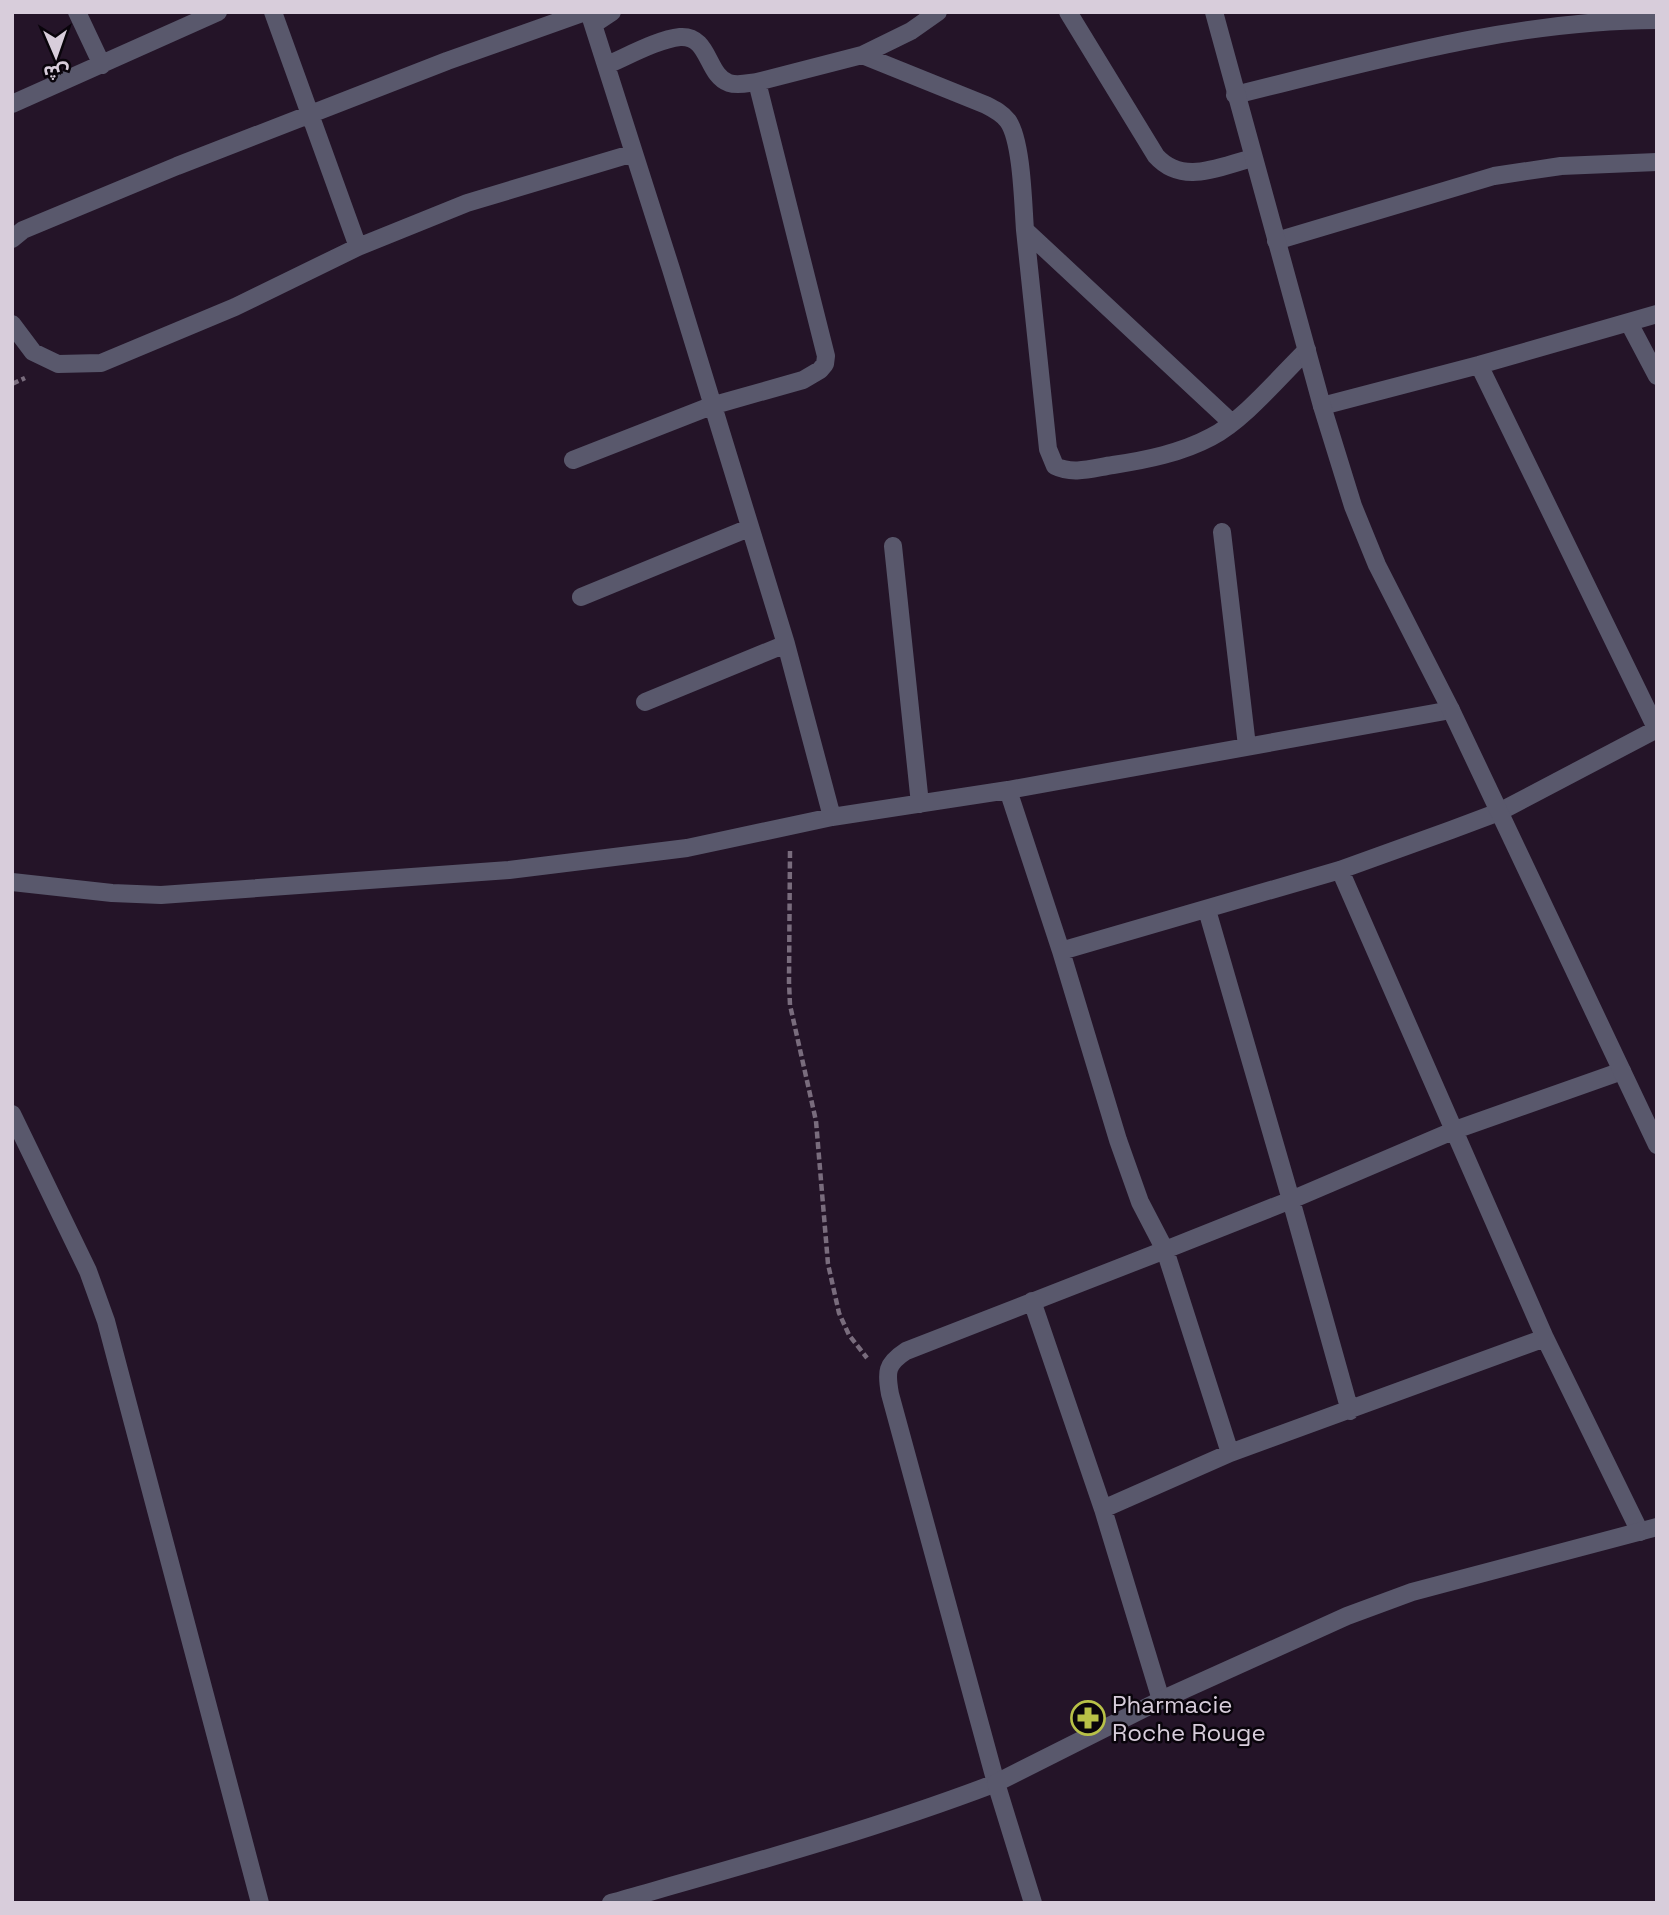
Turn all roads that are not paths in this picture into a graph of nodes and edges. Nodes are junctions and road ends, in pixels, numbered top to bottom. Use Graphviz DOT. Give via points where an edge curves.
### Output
graph roads {
  1 [pos="77,12"];
  2 [pos="218,12"];
  3 [pos="273,12"];
  4 [pos="612,12"];
  5 [pos="938,12"];
  6 [pos="1068,12"];
  7 [pos="1214,12"];
  8 [pos="589,16"];
  9 [pos="1657,20"];
  10 [pos="862,55"];
  11 [pos="102,65"];
  12 [pos="607,65"];
  13 [pos="757,82"];
  14 [pos="1236,95"];
  15 [pos="12,104"];
  16 [pos="310,115"];
  17 [pos="634,153"];
  18 [pos="1253,158"];
  19 [pos="1657,162"];
  20 [pos="1025,230"];
  21 [pos="12,239"];
  22 [pos="1276,241"];
  23 [pos="358,247"];
  24 [pos="1657,314"];
  25 [pos="1629,323"];
  26 [pos="12,324"];
  27 [pos="1307,350"];
  28 [pos="1479,365"];
  29 [pos="1657,376"];
  30 [pos="711,406"];
  31 [pos="1322,406"];
  32 [pos="1232,423"];
  33 [pos="573,460"];
  34 [pos="749,528"];
  35 [pos="1222,532"];
  36 [pos="893,546"];
  37 [pos="581,597"];
  38 [pos="786,644"];
  39 [pos="645,702"];
  40 [pos="1451,710"];
  41 [pos="1657,729"];
  42 [pos="1247,746"];
  43 [pos="1008,790"];
  44 [pos="920,804"];
  45 [pos="1499,812"];
  46 [pos="832,817"];
  47 [pos="1340,870"];
  48 [pos="12,882"];
  49 [pos="1207,910"];
  50 [pos="1061,951"];
  51 [pos="1622,1071"];
  52 [pos="12,1114"];
  53 [pos="1455,1130"];
  54 [pos="1657,1145"];
  55 [pos="1291,1200"];
  56 [pos="1165,1250"];
  57 [pos="1032,1301"];
  58 [pos="1545,1338"];
  59 [pos="1350,1411"];
  60 [pos="1230,1453"];
  61 [pos="1103,1509"];
  62 [pos="1648,1530"];
  63 [pos="1161,1700"];
  64 [pos="996,1783"];
  65 [pos="260,1903"];
  66 [pos="611,1903"];
  67 [pos="1033,1903"];
  1 -- 11 [label="street"];
  2 -- 11 [label="street"];
  3 -- 16 [label="street"];
  4 -- 8 [label="street"];
  5 -- 10 [label="street" via="900,38"];
  6 -- 18 [label="street" via="1164,165 1196,173"];
  7 -- 14 [label="street"];
  8 -- 12 [label="street"];
  8 -- 16 [label="street" via="447,61"];
  9 -- 14 [label="street" via="1560,26 1491,37"];
  10 -- 13 [label="street"];
  10 -- 20 [label="street" via="1001,113 1009,122 1017,148"];
  11 -- 15 [label="street"];
  12 -- 13 [label="street" via="667,40 687,37 700,45 726,82"];
  12 -- 17 [label="street"];
  13 -- 30 [label="street" via="825,364 803,380"];
  14 -- 18 [label="street"];
  16 -- 21 [label="street" via="23,230"];
  16 -- 23 [label="street"];
  17 -- 23 [label="street" via="467,203"];
  17 -- 30 [label="street"];
  18 -- 22 [label="street"];
  19 -- 22 [label="street" via="1561,166 1493,176"];
  20 -- 32 [label="street"];
  20 -- 32 [label="street" via="1048,449 1055,466 1076,471 1154,457 1213,436"];
  22 -- 27 [label="street"];
  23 -- 26 [label="street" via="234,307 101,363 58,364 33,352"];
  24 -- 25 [label="street"];
  25 -- 28 [label="street"];
  25 -- 29 [label="street"];
  27 -- 31 [label="street"];
  27 -- 32 [label="street"];
  28 -- 31 [label="street"];
  28 -- 41 [label="street"];
  30 -- 33 [label="street"];
  30 -- 34 [label="street"];
  31 -- 40 [label="street" via="1377,565"];
  34 -- 37 [label="street"];
  34 -- 38 [label="street"];
  35 -- 42 [label="street"];
  36 -- 44 [label="street"];
  38 -- 39 [label="street"];
  38 -- 46 [label="street"];
  40 -- 42 [label="street"];
  40 -- 45 [label="street"];
  41 -- 45 [label="street"];
  42 -- 43 [label="street"];
  43 -- 44 [label="street"];
  43 -- 50 [label="street"];
  44 -- 46 [label="street"];
  45 -- 47 [label="street"];
  45 -- 51 [label="street"];
  46 -- 48 [label="street" via="687,848 509,870 161,895"];
  47 -- 49 [label="street"];
  47 -- 53 [label="street"];
  49 -- 50 [label="street"];
  49 -- 55 [label="street"];
  50 -- 56 [label="street" via="1118,1140 1140,1202"];
  51 -- 53 [label="street"];
  51 -- 54 [label="street"];
  52 -- 65 [label="street" via="88,1271 106,1321"];
  53 -- 55 [label="street"];
  53 -- 58 [label="street"];
  55 -- 56 [label="street"];
  55 -- 59 [label="street"];
  56 -- 57 [label="street"];
  56 -- 60 [label="street"];
  57 -- 61 [label="street"];
  57 -- 64 [label="street" via="906,1351 890,1365 888,1381"];
  58 -- 59 [label="street"];
  58 -- 62 [label="street"];
  59 -- 60 [label="street"];
  60 -- 61 [label="street"];
  61 -- 63 [label="street"];
  62 -- 63 [label="street" via="1412,1592 1346,1616"];
  63 -- 64 [label="street"];
  64 -- 66 [label="street" via="833,1840"];
  64 -- 67 [label="street"];
}
